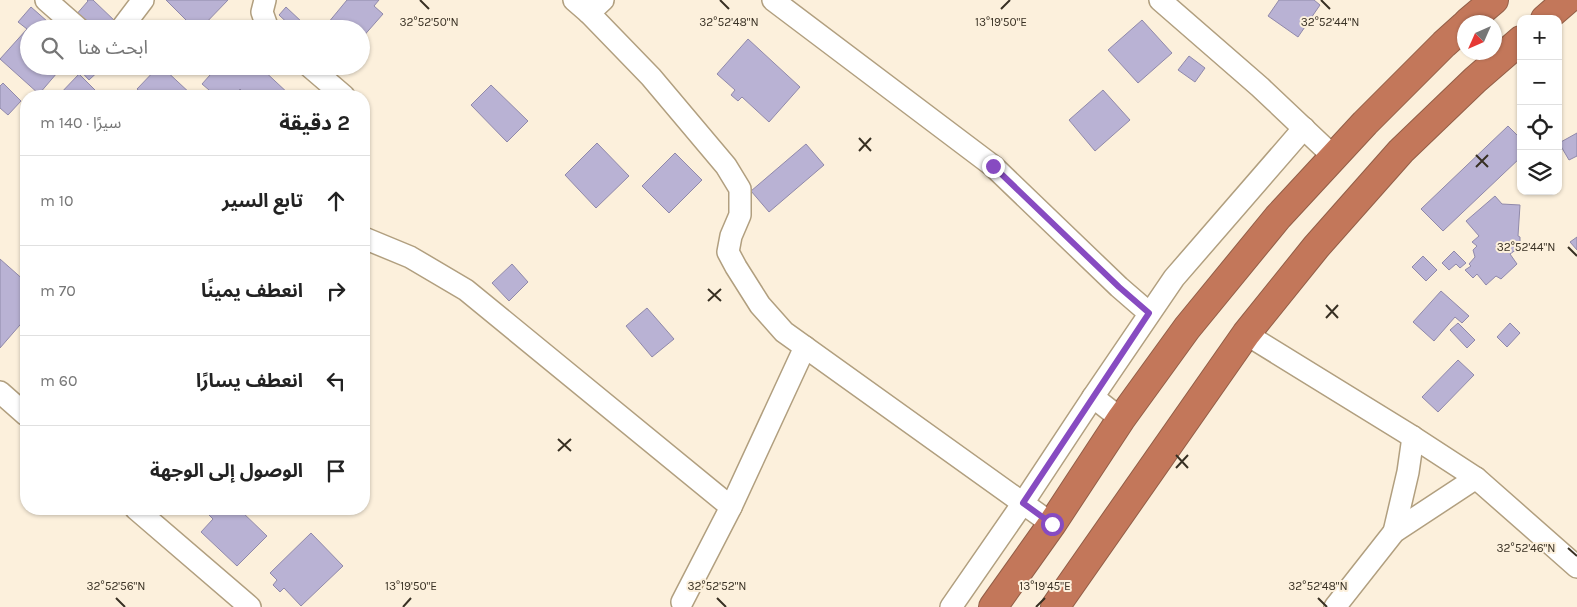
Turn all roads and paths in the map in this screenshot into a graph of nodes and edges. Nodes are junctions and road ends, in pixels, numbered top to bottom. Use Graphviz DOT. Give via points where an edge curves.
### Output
graph roads {
  1 [pos="46,0"];
  2 [pos="143,0"];
  3 [pos="265,0"];
  4 [pos="774,0"];
  5 [pos="1160,0"];
  6 [pos="1494,0"];
  7 [pos="1567,0"];
  8 [pos="589,4"];
  9 [pos="1476,15"];
  10 [pos="1550,15"];
  11 [pos="69,20"];
  12 [pos="129,20"];
  13 [pos="265,20"];
  14 [pos="1457,32"];
  15 [pos="1517,43"];
  16 [pos="320,75"];
  17 [pos="337,90"];
  18 [pos="1304,128"];
  19 [pos="1334,156"];
  20 [pos="370,240"];
  21 [pos="1149,313"];
  22 [pos="1246,334"];
  23 [pos="805,347"];
  24 [pos="0,392"];
  25 [pos="1093,397"];
  26 [pos="20,410"];
  27 [pos="1121,419"];
  28 [pos="1413,437"];
  29 [pos="1476,478"];
  30 [pos="1023,503"];
  31 [pos="731,507"];
  32 [pos="143,515"];
  33 [pos="1052,524"];
  34 [pos="1394,532"];
  35 [pos="1577,567"];
  36 [pos="682,602"];
  37 [pos="250,607"];
  38 [pos="951,607"];
  39 [pos="993,607"];
  40 [pos="1055,607"];
  41 [pos="1335,607"];
  1 -- 11 [label="street"];
  2 -- 12 [label="street"];
  3 -- 13 [label="street" via="262,12"];
  4 -- 21 [label="street" via="993,166"];
  5 -- 18 [label="street"];
  6 -- 9 [label="highway"];
  7 -- 10 [label="highway"];
  8 -- 23 [label="street" via="736,181 740,188 740,215 728,252 760,305 784,332"];
  14 -- 19 [label="highway"];
  15 -- 22 [label="highway" via="1401,151 1316,247"];
  16 -- 17 [label="street"];
  18 -- 19 [label="street"];
  18 -- 21 [label="street" via="1174,278"];
  19 -- 27 [label="highway" via="1278,217 1186,328"];
  20 -- 31 [label="street" via="410,257 466,290"];
  21 -- 25 [label="street"];
  22 -- 28 [label="street"];
  22 -- 40 [label="highway"];
  23 -- 30 [label="street"];
  23 -- 31 [label="street"];
  24 -- 26 [label="street"];
  25 -- 27 [label="street"];
  25 -- 30 [label="street"];
  27 -- 33 [label="highway"];
  28 -- 29 [label="street"];
  28 -- 34 [label="street"];
  29 -- 34 [label="street"];
  29 -- 35 [label="street"];
  30 -- 33 [label="street"];
  30 -- 38 [label="street"];
  31 -- 36 [label="street"];
  32 -- 37 [label="street"];
  33 -- 39 [label="highway"];
  34 -- 41 [label="street"];
}
